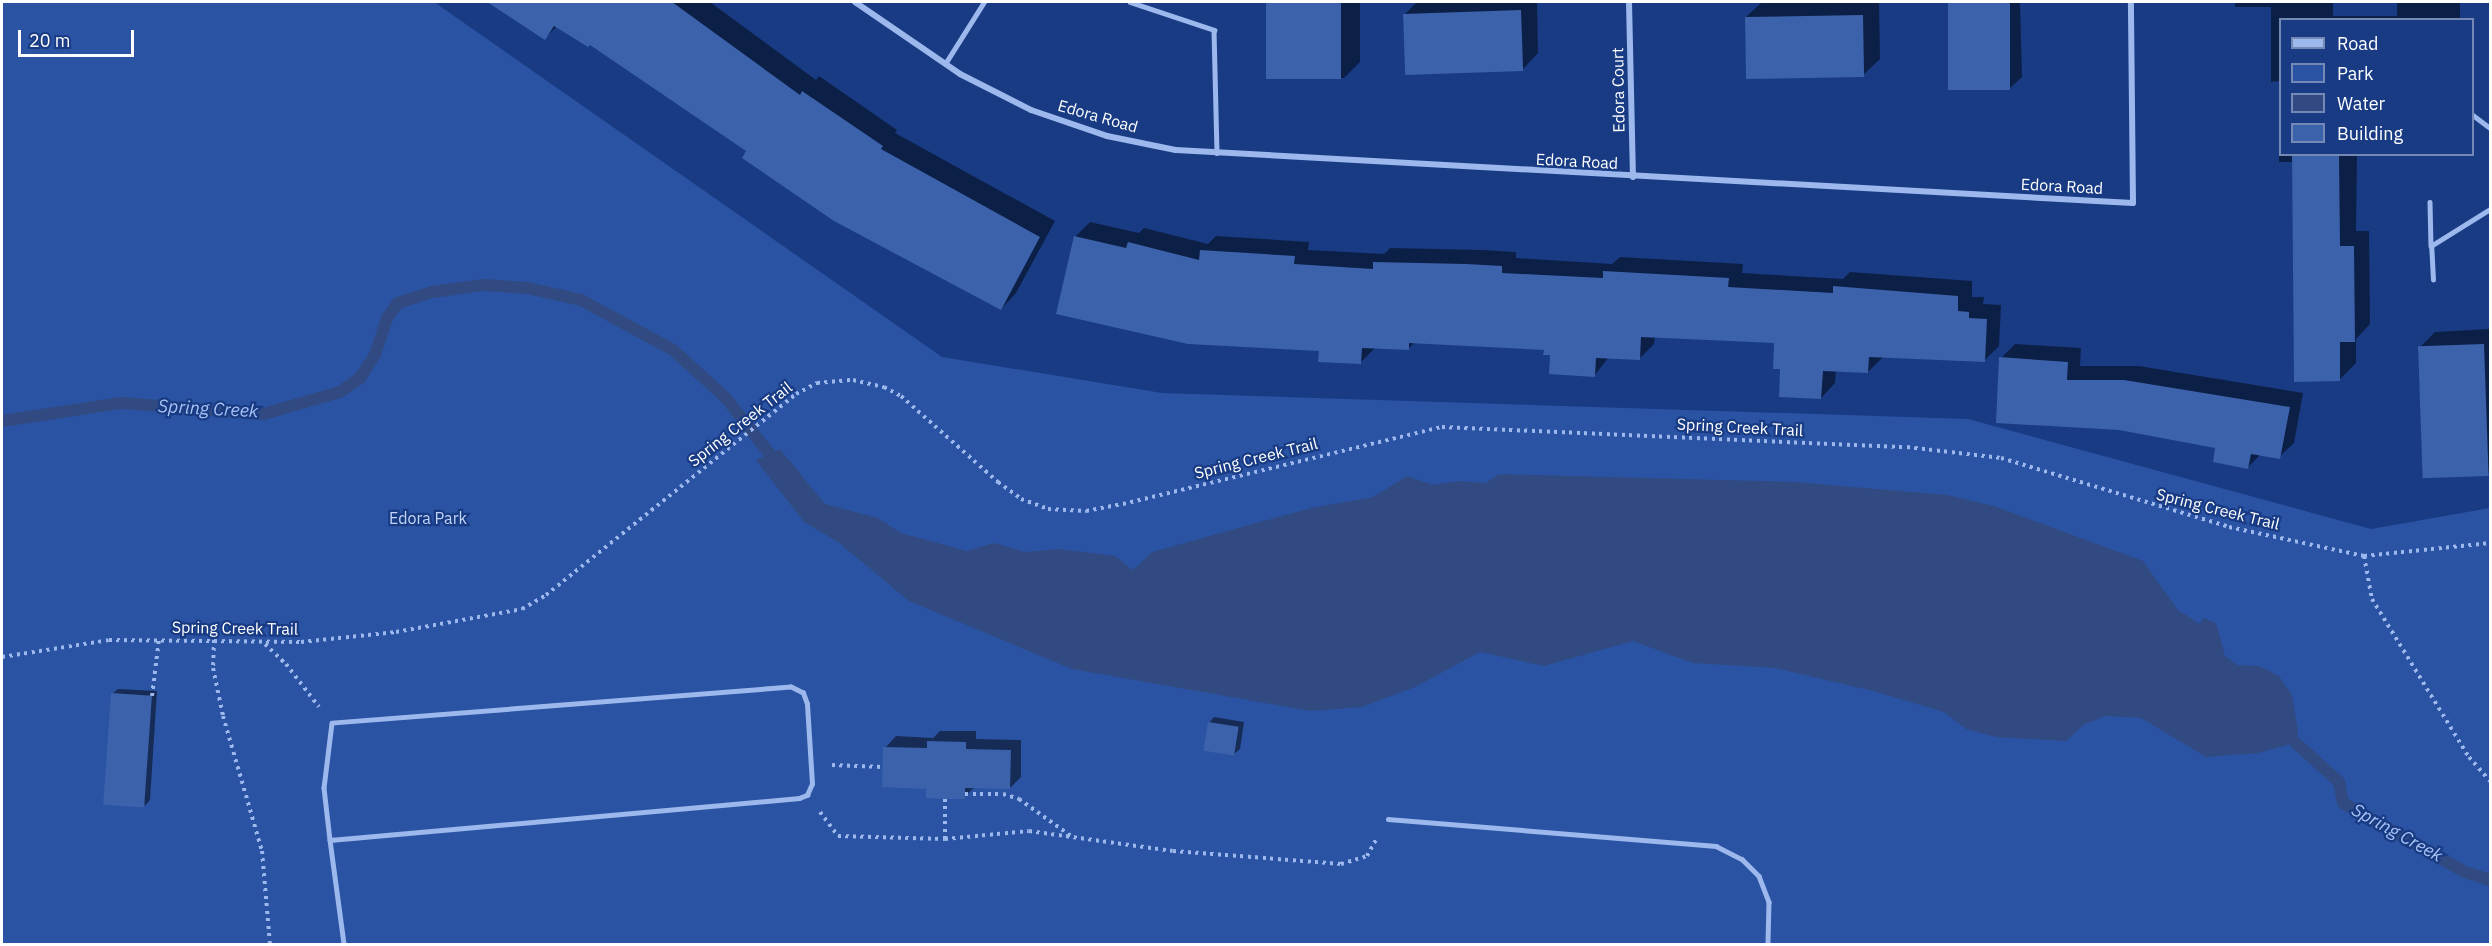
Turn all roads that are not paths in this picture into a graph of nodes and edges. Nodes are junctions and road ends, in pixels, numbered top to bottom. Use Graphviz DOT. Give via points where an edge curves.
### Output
graph roads {
  1 [pos="855,2"];
  2 [pos="984,2"];
  3 [pos="1130,2"];
  4 [pos="1629,2"];
  5 [pos="2131,2"];
  6 [pos="945,64"];
  7 [pos="2474,116"];
  8 [pos="2490,128"];
  9 [pos="1217,153"];
  10 [pos="1633,177"];
  11 [pos="2430,202"];
  12 [pos="2490,209"];
  13 [pos="2431,246"];
  14 [pos="2433,280"];
  15 [pos="1388,819"];
  16 [pos="330,840"];
  17 [pos="344,945"];
  18 [pos="1768,945"];
  1 -- 6 [label="street, Edora Road"];
  2 -- 6 [label="lane"];
  3 -- 9 [label="lane" via="1214,30"];
  4 -- 10 [label="street, Edora Court"];
  5 -- 10 [label="street, Edora Road" via="2133,203"];
  6 -- 9 [label="street, Edora Road" via="1031,110 1107,136 1176,150"];
  7 -- 8 [label="lane"];
  9 -- 10 [label="street, Edora Road"];
  11 -- 13 [label="lane"];
  12 -- 13 [label="lane"];
  13 -- 14 [label="lane"];
  15 -- 18 [label="lane" via="1716,846 1742,859 1759,876 1769,902"];
  16 -- 16 [label="lane" via="324,788 332,723 791,687 803,693 807,704 812,784 807,795"];
  16 -- 17 [label="lane"];
}
